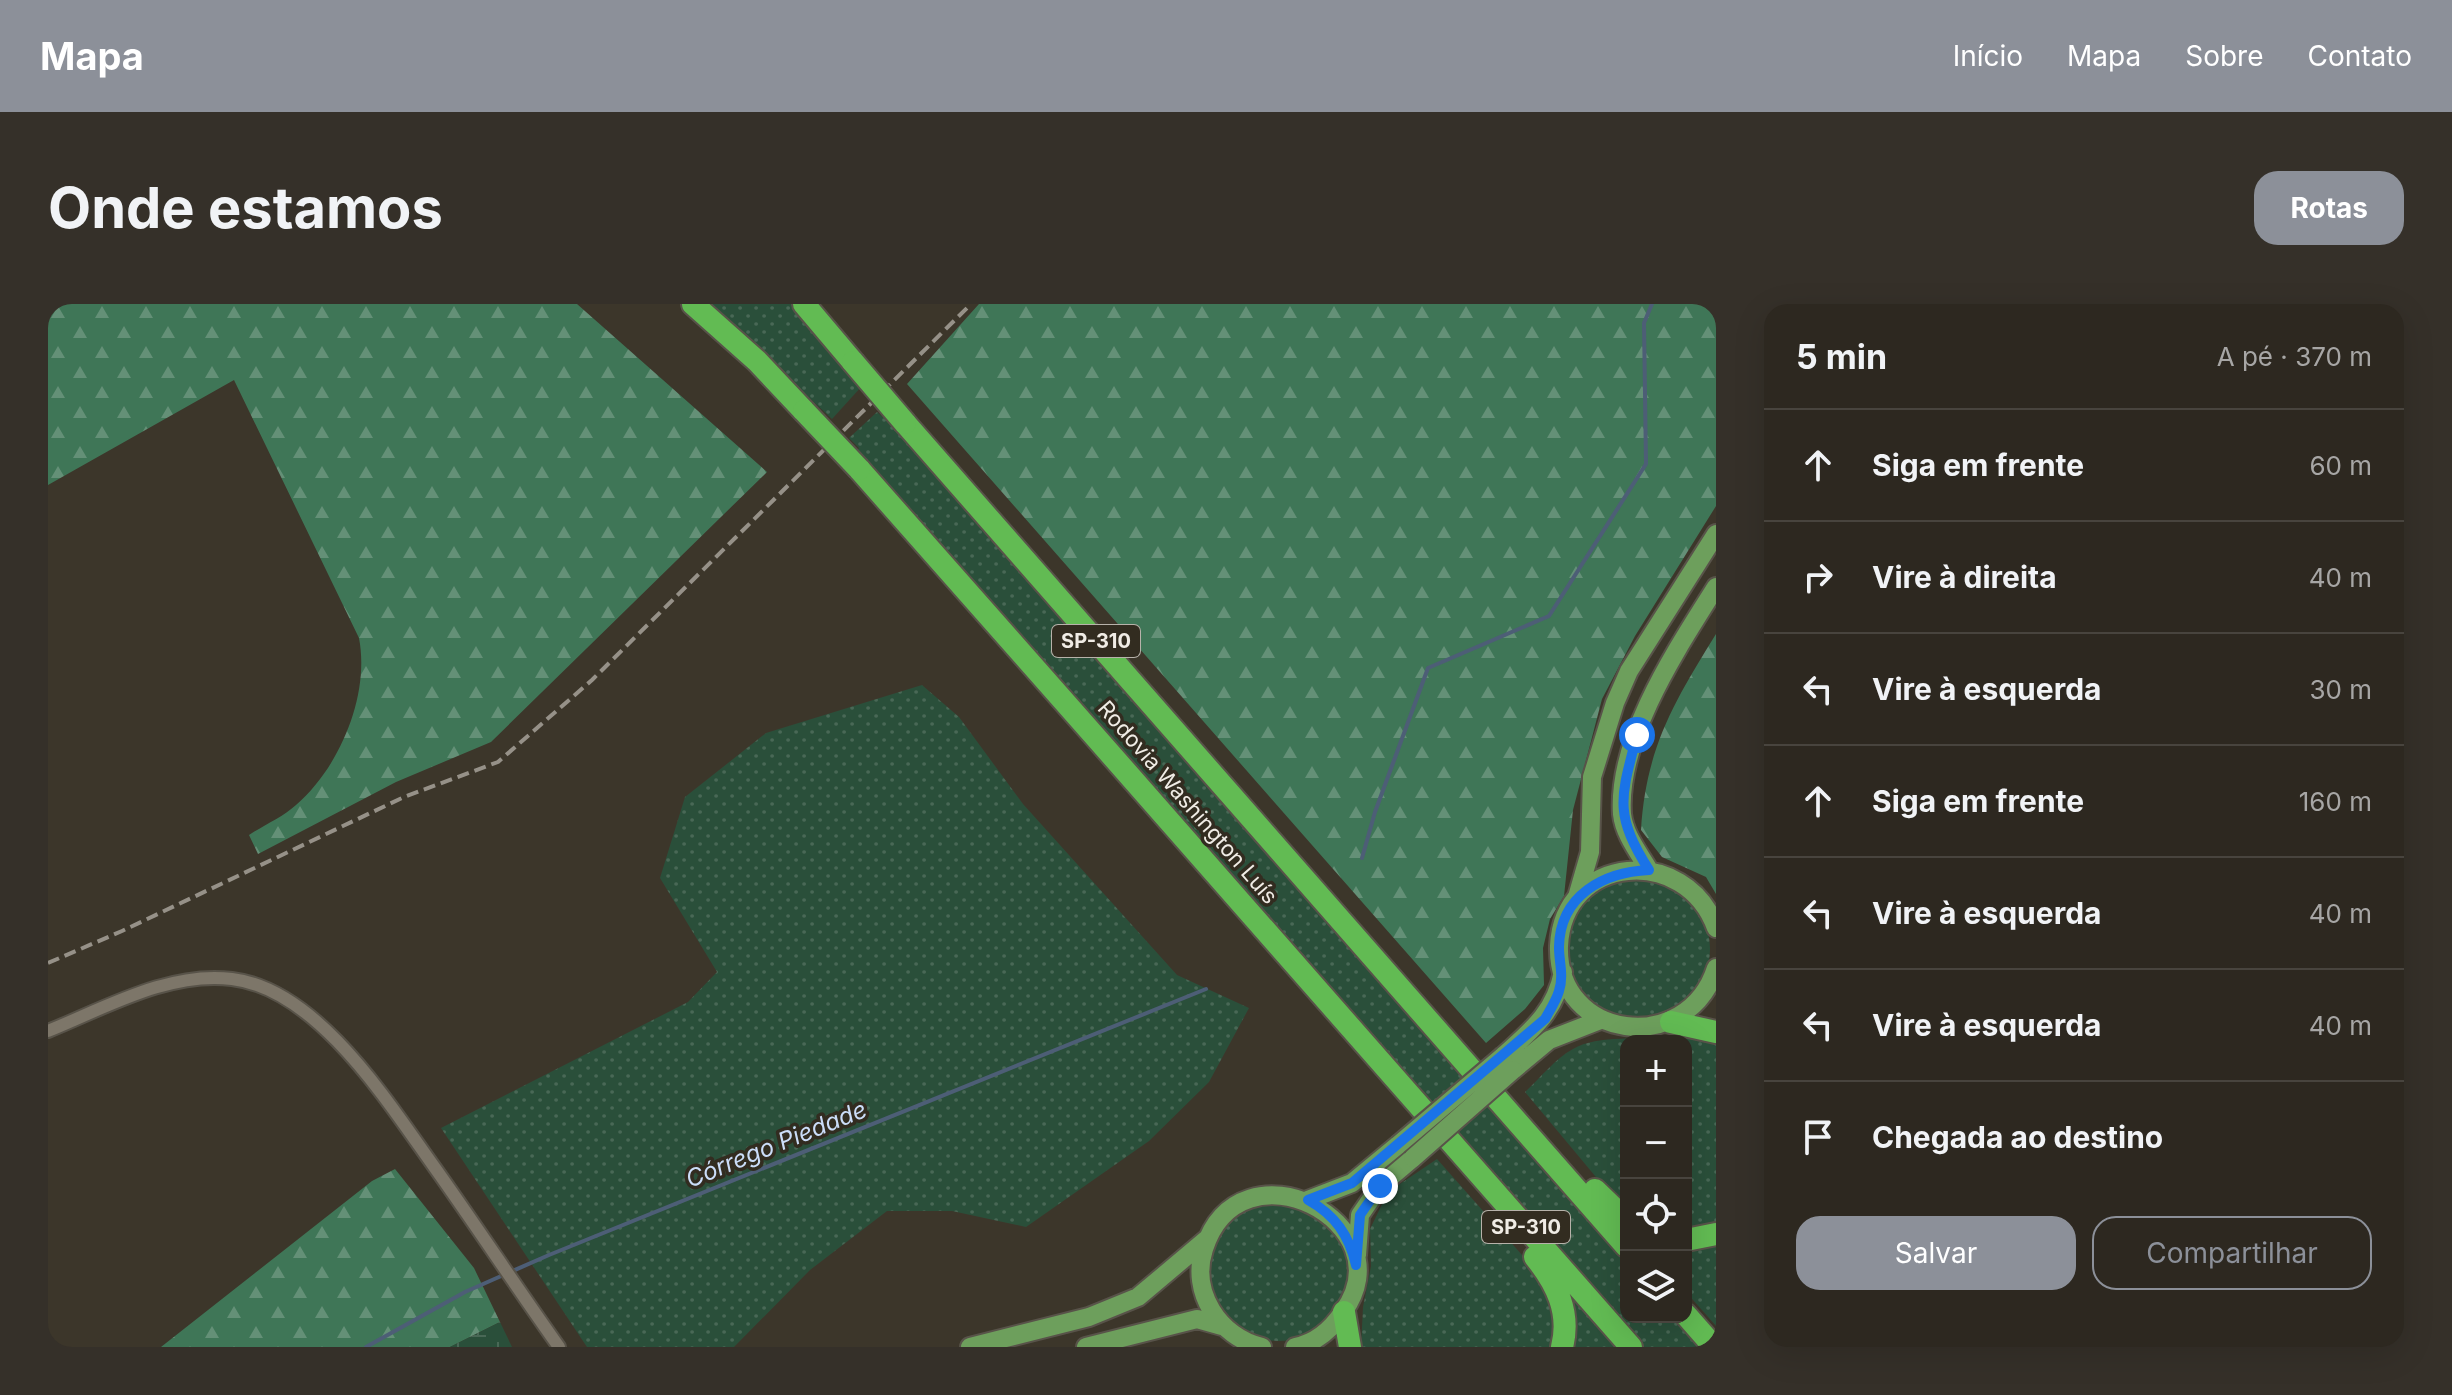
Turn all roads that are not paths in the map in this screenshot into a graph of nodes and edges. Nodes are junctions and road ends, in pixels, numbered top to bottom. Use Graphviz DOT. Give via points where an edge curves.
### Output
graph roads {
  1 [pos="693,304"];
  2 [pos="804,304"];
  3 [pos="1716,534"];
  4 [pos="1716,587"];
  5 [pos="1649,870"];
  6 [pos="1576,900"];
  7 [pos="1716,928"];
  8 [pos="1716,968"];
  9 [pos="1563,972"];
  10 [pos="1600,1020"];
  11 [pos="1671,1022"];
  12 [pos="48,1031"];
  13 [pos="1716,1032"];
  14 [pos="1465,1063"];
  15 [pos="1508,1063"];
  16 [pos="1421,1106"];
  17 [pos="1405,1152"];
  18 [pos="1308,1200"];
  19 [pos="1620,1214"];
  20 [pos="1716,1234"];
  21 [pos="1207,1239"];
  22 [pos="1620,1239"];
  23 [pos="1692,1239"];
  24 [pos="1356,1265"];
  25 [pos="1344,1312"];
  26 [pos="1692,1322"];
  27 [pos="1222,1326"];
  28 [pos="559,1347"];
  29 [pos="970,1347"];
  30 [pos="1086,1347"];
  31 [pos="1262,1347"];
  32 [pos="1295,1347"];
  33 [pos="1350,1347"];
  34 [pos="1562,1347"];
  35 [pos="1631,1347"];
  36 [pos="1714,1347"];
  1 -- 16 [label="highway, Rodovia Washington Luís / SP-310, bridge" via="757,361 859,469"];
  2 -- 14 [label="highway, Rodovia Washington Luís / SP-310, bridge"];
  3 -- 6 [label="main road" via="1629,671 1615,703 1592,777 1590,852"];
  4 -- 5 [label="main road" via="1647,704 1624,786 1622,816"];
  5 -- 6 [label="main road" via="1621,871 1596,881"];
  5 -- 7 [label="main road" via="1694,891"];
  6 -- 9 [label="main road" via="1563,922"];
  8 -- 11 [label="main road" via="1694,1008"];
  9 -- 10 [label="main road" via="1574,995"];
  9 -- 15 [label="main road" via="1545,1019"];
  10 -- 11 [label="main road" via="1644,1029"];
  10 -- 15 [label="main road"];
  11 -- 13 [label="highway"];
  12 -- 28 [label="street" via="198,977 234,979 302,1010 363,1070"];
  14 -- 19 [label="highway"];
  14 -- 22 [label="highway, Rodovia Washington Luís / SP-310"];
  15 -- 17 [label="main road, bridge"];
  16 -- 34 [label="highway" via="1558,1290 1565,1317"];
  16 -- 35 [label="highway, Rodovia Washington Luís / SP-310"];
  17 -- 18 [label="main road" via="1352,1183"];
  17 -- 24 [label="main road" via="1360,1215"];
  18 -- 21 [label="main road" via="1285,1194 1239,1204"];
  18 -- 24 [label="main road" via="1345,1233"];
  20 -- 23 [label="highway"];
  21 -- 27 [label="main road" via="1200,1275 1203,1294"];
  21 -- 29 [label="main road" via="1138,1297 1089,1317"];
  24 -- 25 [label="main road"];
  25 -- 32 [label="main road" via="1329,1331"];
  25 -- 33 [label="highway"];
  26 -- 36 [label="highway"];
  27 -- 30 [label="main road" via="1197,1319"];
  27 -- 31 [label="main road"];
}
